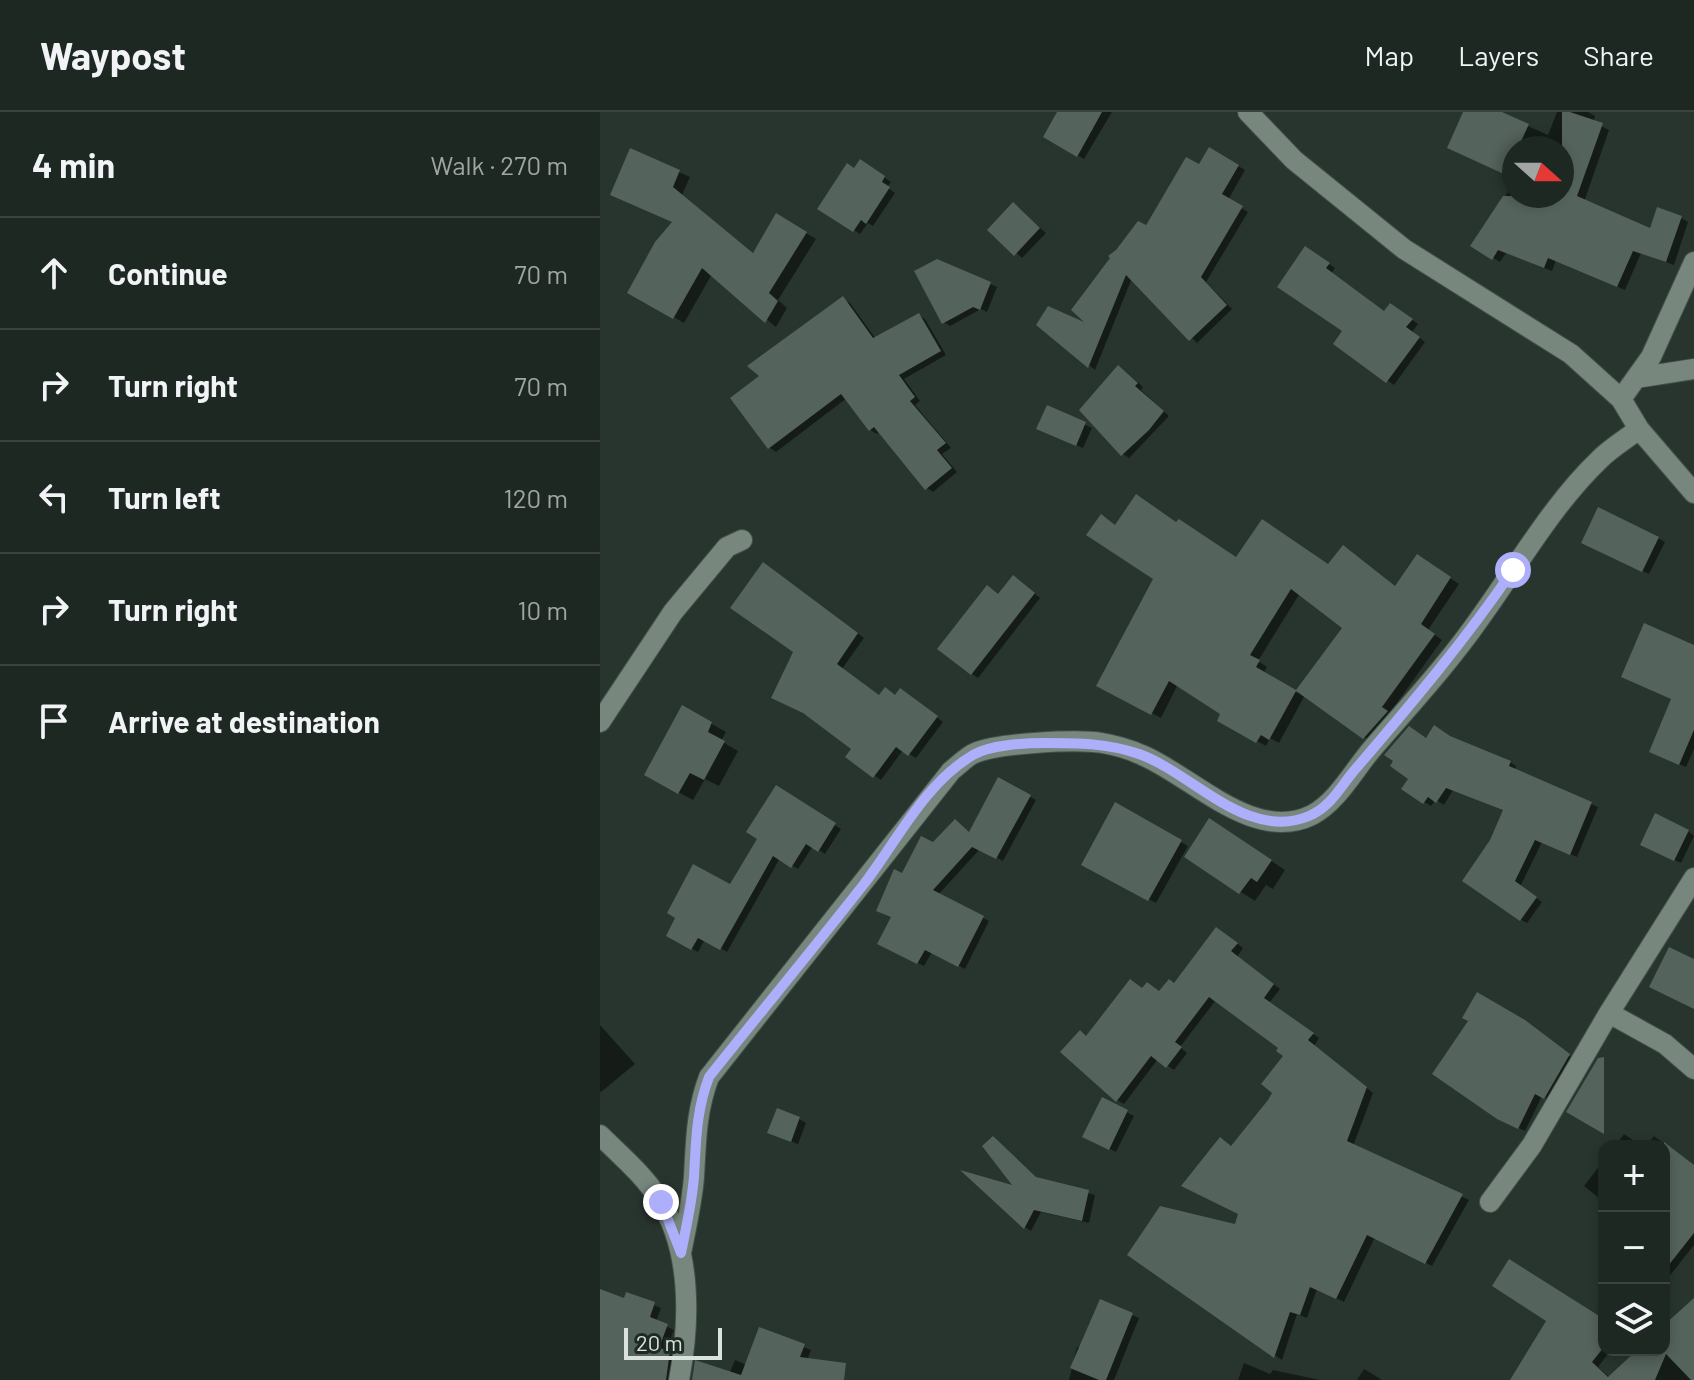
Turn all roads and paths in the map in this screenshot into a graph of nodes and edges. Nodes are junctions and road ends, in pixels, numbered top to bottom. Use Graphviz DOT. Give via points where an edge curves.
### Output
graph roads {
  1 [pos="1248,112"];
  2 [pos="1694,262"];
  3 [pos="1694,369"];
  4 [pos="1636,378"];
  5 [pos="1621,399"];
  6 [pos="1639,429"];
  7 [pos="1694,493"];
  8 [pos="742,540"];
  9 [pos="600,722"];
  10 [pos="1694,878"];
  11 [pos="1609,1013"];
  12 [pos="1694,1069"];
  13 [pos="600,1135"];
  14 [pos="1490,1202"];
  15 [pos="681,1253"];
  16 [pos="679,1380"];
  1 -- 5 [label="street" via="1294,160 1404,249 1571,354"];
  2 -- 4 [label="street" via="1651,357"];
  3 -- 4 [label="street"];
  4 -- 5 [label="street"];
  5 -- 6 [label="street"];
  6 -- 7 [label="street"];
  6 -- 15 [label="street" via="1579,481 1431,681 1334,800 1312,815 1290,822 1244,814 1143,755 1101,743 1021,743 975,753 951,771 709,1077 700,1101"];
  8 -- 9 [label="street" via="727,547 673,612"];
  10 -- 11 [label="street"];
  11 -- 12 [label="street" via="1665,1044"];
  11 -- 14 [label="street" via="1532,1145"];
  13 -- 15 [label="street" via="661,1202"];
  15 -- 16 [label="street" via="686,1325"];
}
